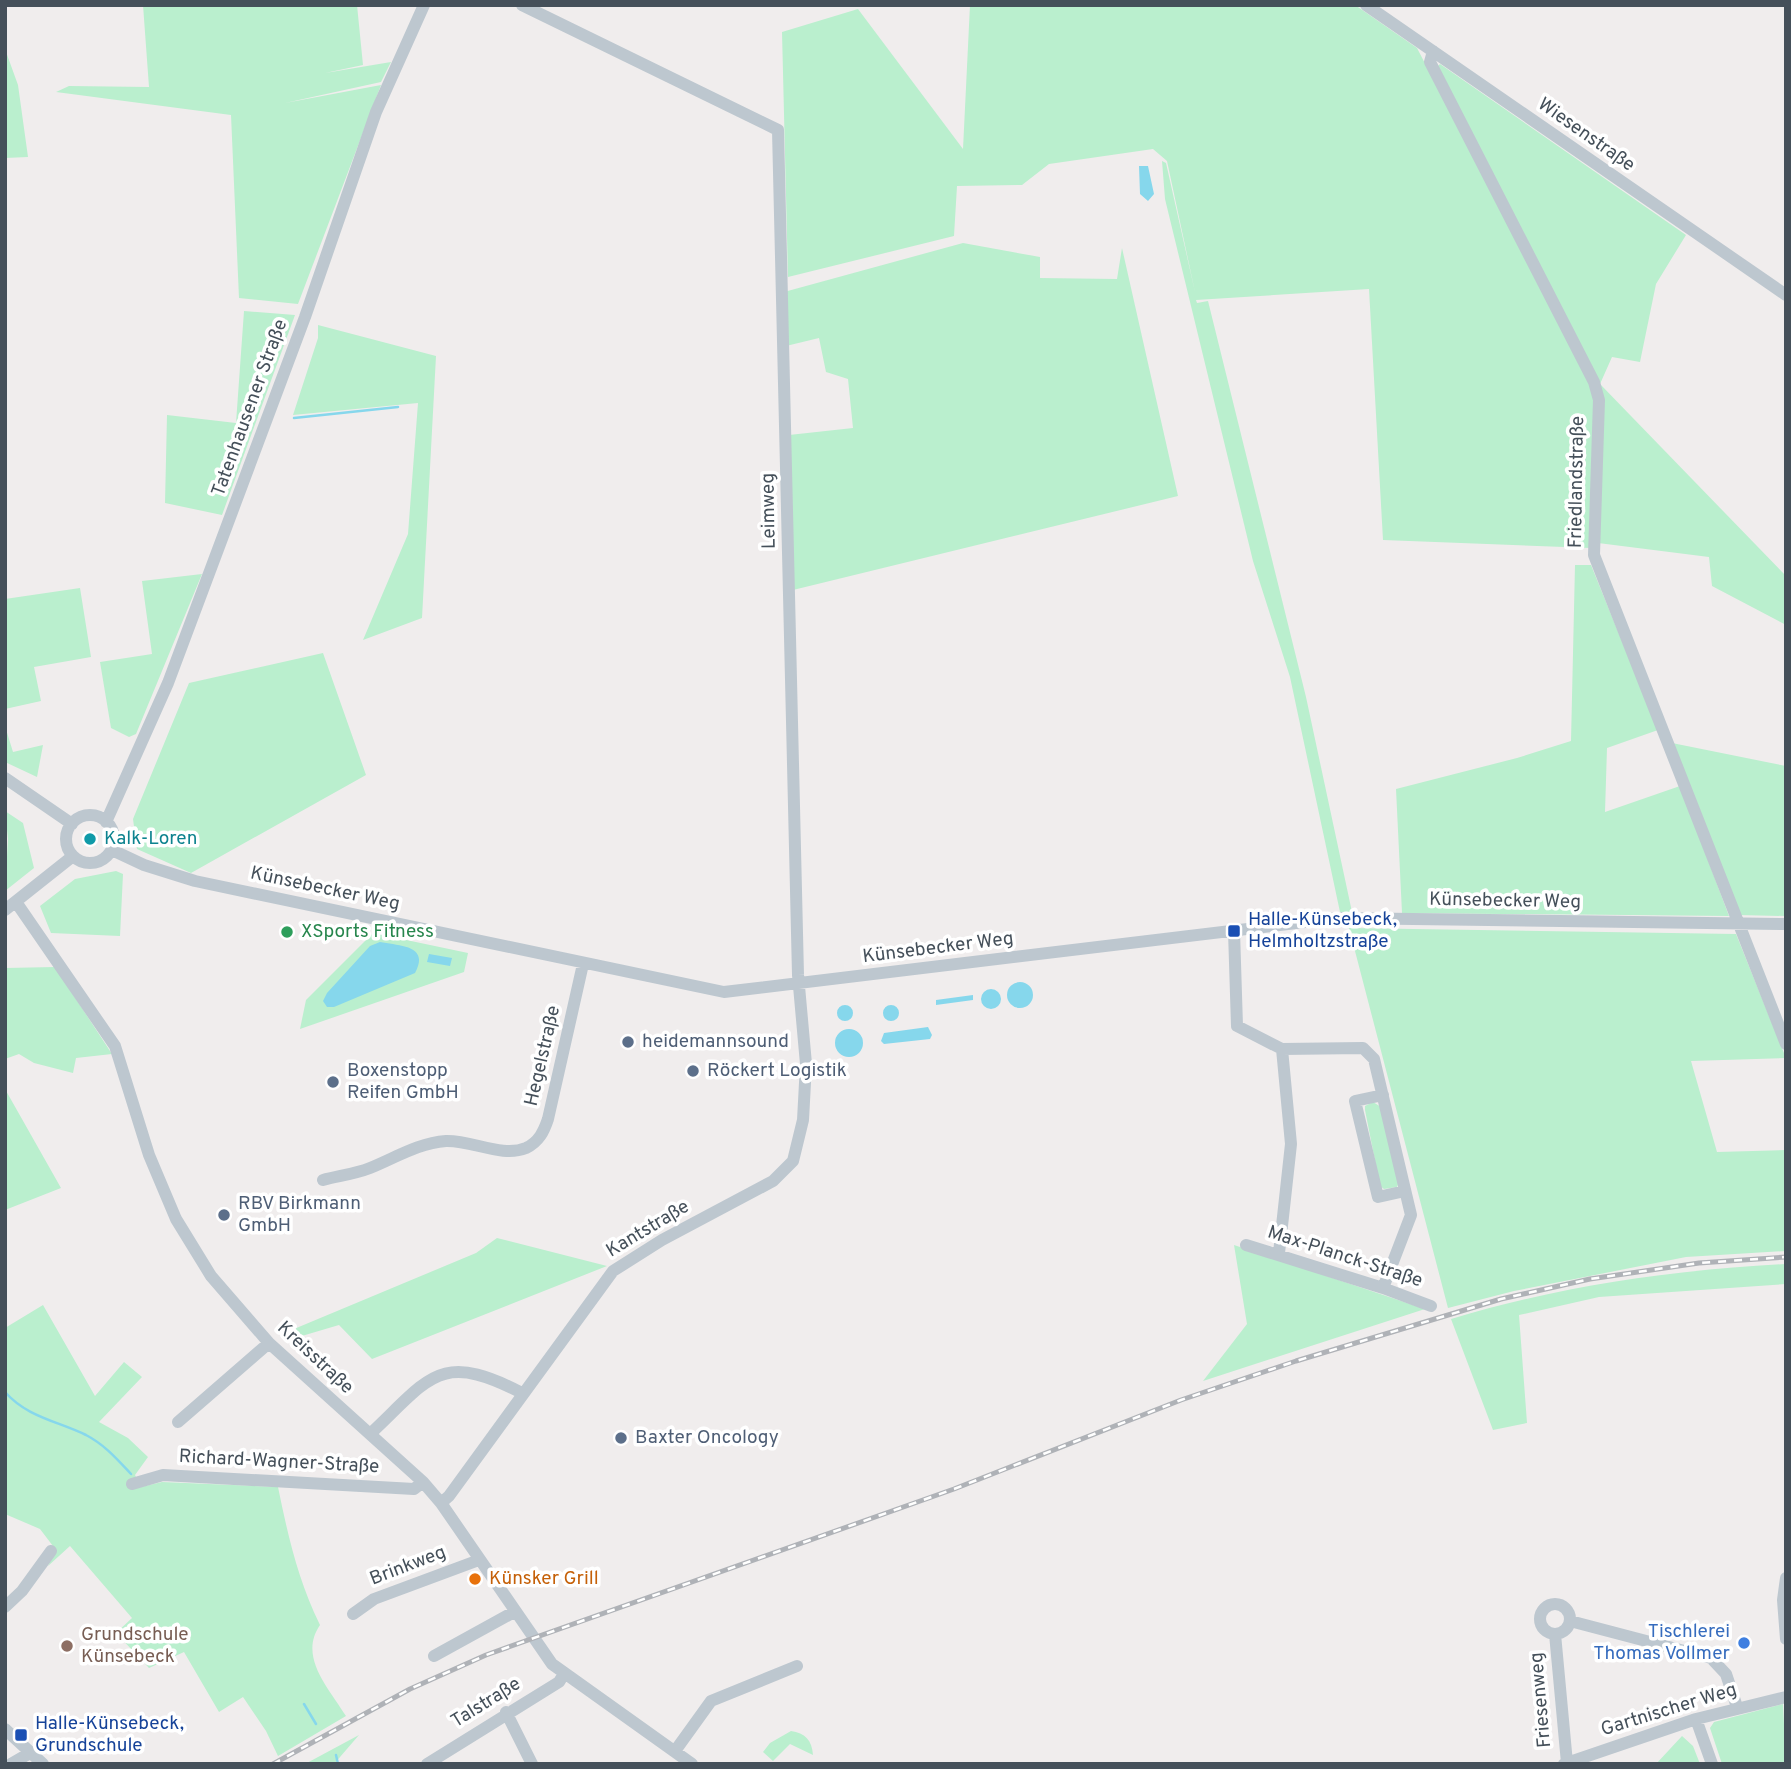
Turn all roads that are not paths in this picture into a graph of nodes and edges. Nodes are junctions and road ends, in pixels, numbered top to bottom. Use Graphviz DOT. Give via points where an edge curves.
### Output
graph roads {
  1 [pos="424,5"];
  2 [pos="522,5"];
  3 [pos="1366,5"];
  4 [pos="1433,51"];
  5 [pos="1786,295"];
  6 [pos="5,778"];
  7 [pos="106,822"];
  8 [pos="72,824"];
  9 [pos="111,850"];
  10 [pos="73,856"];
  11 [pos="11,906"];
  12 [pos="1736,924"];
  13 [pos="1786,924"];
  14 [pos="1234,931"];
  15 [pos="583,964"];
  16 [pos="799,984"];
  17 [pos="1786,1044"];
  18 [pos="1282,1049"];
  19 [pos="1382,1095"];
  20 [pos="323,1180"];
  21 [pos="1405,1191"];
  22 [pos="1246,1245"];
  23 [pos="1279,1254"];
  24 [pos="1383,1287"];
  25 [pos="1431,1306"];
  26 [pos="270,1343"];
  27 [pos="522,1393"];
  28 [pos="177,1422"];
  29 [pos="370,1434"];
  30 [pos="423,1482"];
  31 [pos="132,1484"];
  32 [pos="441,1503"];
  33 [pos="51,1551"];
  34 [pos="479,1560"];
  35 [pos="1786,1578"];
  36 [pos="5,1606"];
  37 [pos="514,1612"];
  38 [pos="353,1614"];
  39 [pos="1570,1621"];
  40 [pos="1555,1634"];
  41 [pos="1786,1639"];
  42 [pos="434,1656"];
  43 [pos="797,1666"];
  44 [pos="564,1674"];
  45 [pos="1786,1697"];
  46 [pos="1737,1707"];
  47 [pos="506,1712"];
  48 [pos="1696,1719"];
  49 [pos="5,1729"];
  50 [pos="675,1752"];
  51 [pos="30,1753"];
  52 [pos="1566,1763"];
  53 [pos="11,1764"];
  54 [pos="43,1764"];
  55 [pos="427,1764"];
  56 [pos="532,1764"];
  57 [pos="692,1764"];
  58 [pos="1712,1764"];
  1 -- 7 [label="street, Tatenhausener Straße" via="376,112 168,683"];
  2 -- 16 [label="street, Leimweg" via="778,130"];
  3 -- 4 [label="street, Wiesenstraße"];
  4 -- 5 [label="street, Wiesenstraße"];
  4 -- 12 [label="street, Friedlandstraße" via="1430,62 1594,382 1598,400 1594,555"];
  6 -- 8 [label="street"];
  7 -- 8 [label="street" via="85,816"];
  7 -- 9 [label="street" via="113,834"];
  8 -- 10 [label="street" via="66,837"];
  9 -- 10 [label="street" via="95,863"];
  9 -- 15 [label="street, Künsebecker Weg" via="195,881"];
  10 -- 11 [label="street"];
  11 -- 26 [label="street, Kreisstraße" via="115,1046 149,1155 176,1219 211,1276"];
  12 -- 13 [label="street, Künsebecker Weg"];
  12 -- 14 [label="street, Künsebecker Weg" via="1338,918"];
  12 -- 17 [label="street, Friedlandstraße"];
  14 -- 16 [label="street, Künsebecker Weg"];
  14 -- 18 [label="street" via="1237,1026"];
  15 -- 16 [label="street, Künsebecker Weg" via="724,992"];
  15 -- 20 [label="street, Hegelstraße" via="548,1119 536,1141 506,1151 458,1141 431,1143 367,1169"];
  16 -- 27 [label="street, Kantstraße" via="806,1064 803,1120 793,1161 773,1181 620,1265"];
  18 -- 19 [label="street" via="1363,1048 1374,1059"];
  18 -- 23 [label="street" via="1290,1144"];
  19 -- 21 [label="street"];
  19 -- 21 [label="street" via="1356,1101 1378,1197"];
  21 -- 24 [label="street" via="1411,1215"];
  22 -- 23 [label="street, Max-Planck-Straße"];
  23 -- 24 [label="street, Max-Planck-Straße"];
  24 -- 25 [label="street, Max-Planck-Straße"];
  26 -- 28 [label="street"];
  26 -- 29 [label="street, Kreisstraße"];
  27 -- 29 [label="street" via="469,1371 436,1375"];
  27 -- 32 [label="street, Kantstraße"];
  29 -- 30 [label="street, Kreisstraße"];
  30 -- 31 [label="street, Richard-Wagner-Straße" via="414,1489 163,1475"];
  30 -- 32 [label="street, Kreisstraße"];
  32 -- 34 [label="street, Kreisstraße"];
  33 -- 36 [label="street"];
  34 -- 37 [label="street, Kreisstraße"];
  34 -- 38 [label="street, Brinkweg" via="374,1599"];
  35 -- 41 [label="street"];
  37 -- 42 [label="street"];
  37 -- 44 [label="street, Kreisstraße"];
  39 -- 40 [label="street, Friesenweg"];
  39 -- 40 [label="street, Friesenweg" via="1562,1606 1545,1608 1540,1616 1542,1626"];
  39 -- 46 [label="street, Friesenweg" via="1711,1658 1726,1674"];
  40 -- 52 [label="street, Friesenweg"];
  43 -- 50 [label="street" via="710,1701"];
  44 -- 47 [label="street, Talstraße" via="559,1682"];
  44 -- 50 [label="street, Kreisstraße"];
  45 -- 46 [label="street, Gartnischer Weg"];
  46 -- 48 [label="street, Gartnischer Weg"];
  47 -- 55 [label="street, Talstraße"];
  47 -- 56 [label="street"];
  48 -- 52 [label="street, Gartnischer Weg"];
  48 -- 58 [label="street"];
  49 -- 51 [label="street"];
  50 -- 57 [label="street, Kreisstraße"];
  51 -- 53 [label="street"];
  51 -- 54 [label="street"];
}
